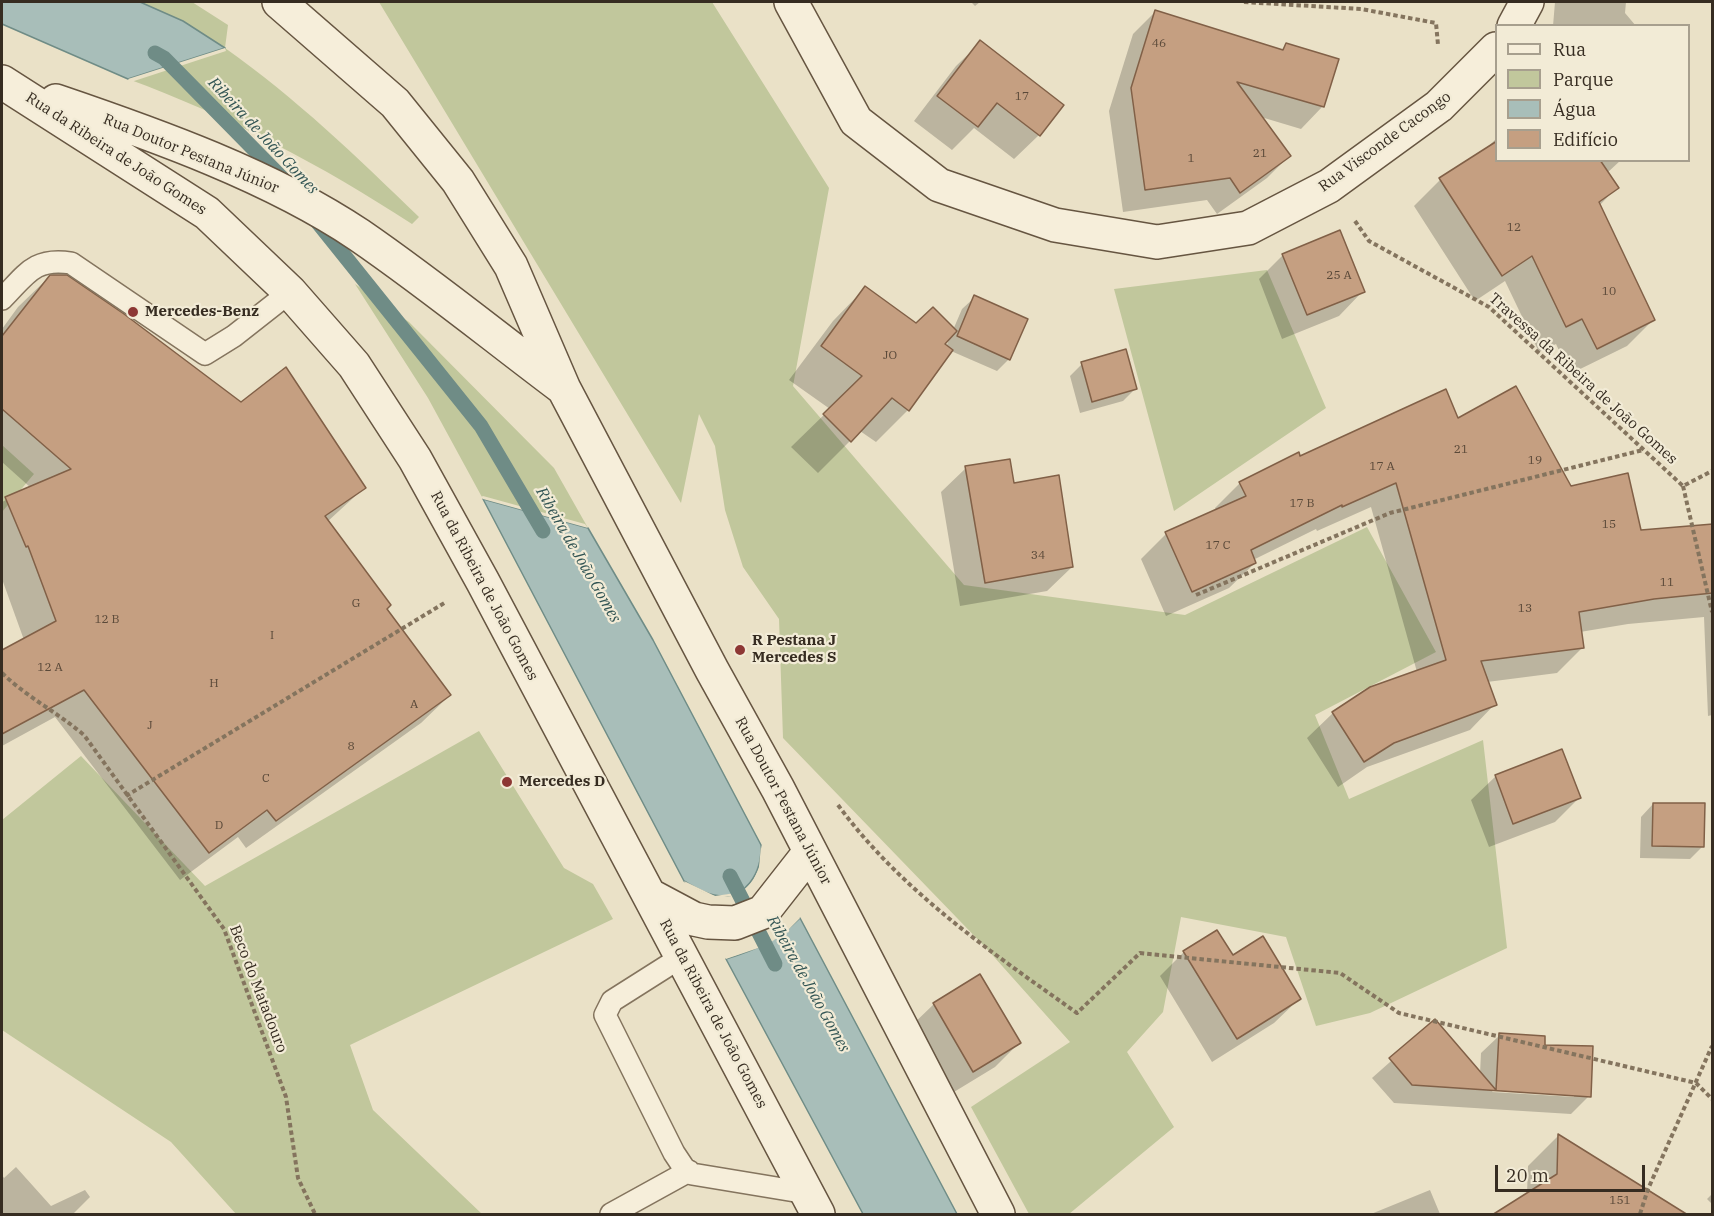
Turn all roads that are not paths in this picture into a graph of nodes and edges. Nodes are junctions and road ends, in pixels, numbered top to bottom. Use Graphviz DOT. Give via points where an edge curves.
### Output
graph roads {
  1 [pos="279,2"];
  2 [pos="791,2"];
  3 [pos="1527,2"];
  4 [pos="1515,24"];
  5 [pos="1495,51"];
  6 [pos="6,84"];
  7 [pos="290,292"];
  8 [pos="2,299"];
  9 [pos="564,389"];
  10 [pos="810,852"];
  11 [pos="649,895"];
  12 [pos="683,956"];
  13 [pos="689,1171"];
  14 [pos="812,1204"];
  15 [pos="611,1215"];
  16 [pos="998,1215"];
  1 -- 9 [label="main road, Rua Doutor Pestana Júnior" via="395,103 458,181 511,266"];
  2 -- 5 [label="main road, Rua Visconde Cacongo" via="856,121 939,186 1055,225 1157,242 1248,228 1329,186 1439,106"];
  3 -- 4 [label="main road"];
  6 -- 7 [label="main road, Rua da Ribeira de João Gomes" via="207,213"];
  6 -- 9 [label="main road, Rua Doutor Pestana Júnior" via="139,129 270,184 358,234"];
  7 -- 8 [label="lane" via="205,354 71,263 40,263"];
  7 -- 11 [label="main road, Rua da Ribeira de João Gomes" via="354,365 415,459"];
  9 -- 10 [label="main road, Rua Doutor Pestana Júnior"];
  10 -- 11 [label="main road" via="763,912 735,923 708,922"];
  10 -- 16 [label="main road, Rua Doutor Pestana Júnior"];
  11 -- 12 [label="main road, Rua da Ribeira de João Gomes"];
  12 -- 13 [label="lane" via="612,1001 605,1015 674,1153"];
  12 -- 14 [label="main road, Rua da Ribeira de João Gomes"];
  13 -- 14 [label="lane"];
  13 -- 15 [label="lane"];
}
